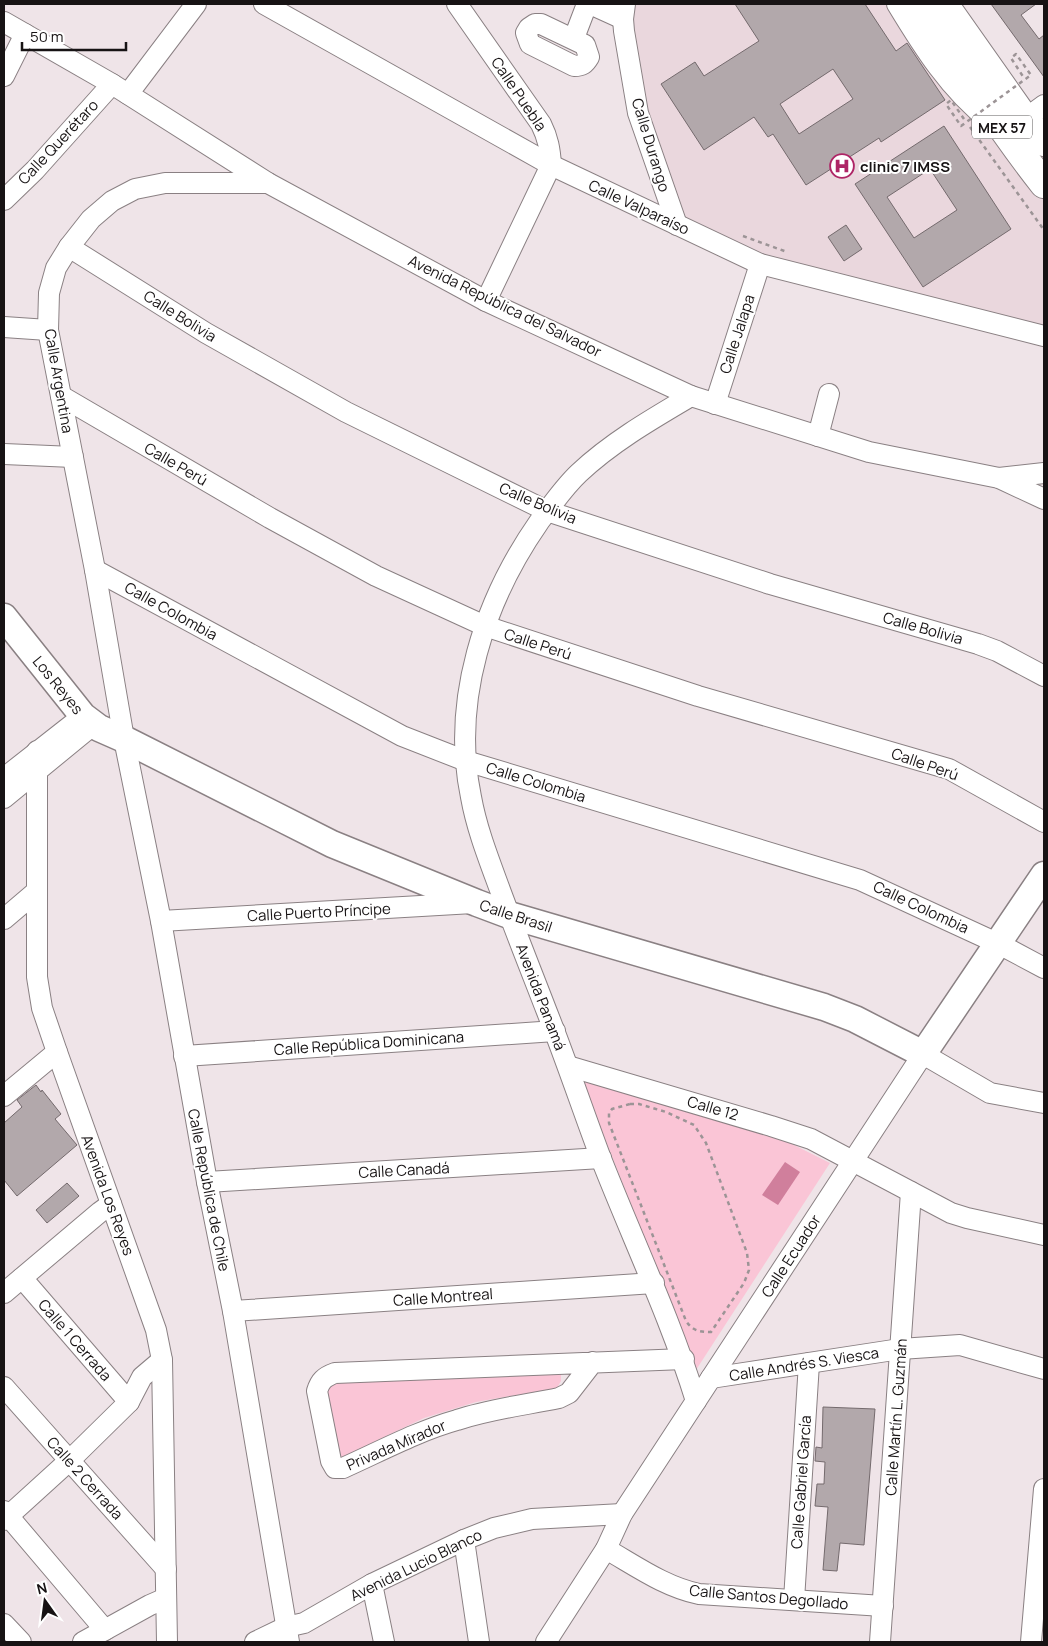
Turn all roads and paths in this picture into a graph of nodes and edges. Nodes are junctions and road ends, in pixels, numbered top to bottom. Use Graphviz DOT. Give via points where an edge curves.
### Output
graph roads {
  1 [pos="196,4"];
  2 [pos="264,4"];
  3 [pos="457,4"];
  4 [pos="588,4"];
  5 [pos="897,4"];
  6 [pos="922,4"];
  7 [pos="944,4"];
  8 [pos="960,4"];
  9 [pos="624,11"];
  10 [pos="4,22"];
  11 [pos="25,34"];
  12 [pos="574,38"];
  13 [pos="971,62"];
  14 [pos="4,76"];
  15 [pos="1024,78"];
  16 [pos="112,84"];
  17 [pos="128,94"];
  18 [pos="1026,120"];
  19 [pos="1044,142"];
  20 [pos="551,165"];
  21 [pos="268,183"];
  22 [pos="1044,184"];
  23 [pos="4,200"];
  24 [pos="677,225"];
  25 [pos="1044,230"];
  26 [pos="739,234"];
  27 [pos="69,246"];
  28 [pos="792,254"];
  29 [pos="760,264"];
  30 [pos="486,301"];
  31 [pos="4,327"];
  32 [pos="48,330"];
  33 [pos="1044,336"];
  34 [pos="829,394"];
  35 [pos="61,396"];
  36 [pos="691,396"];
  37 [pos="715,404"];
  38 [pos="818,436"];
  39 [pos="4,454"];
  40 [pos="73,457"];
  41 [pos="1044,473"];
  42 [pos="999,478"];
  43 [pos="1044,499"];
  44 [pos="547,511"];
  45 [pos="95,570"];
  46 [pos="4,617"];
  47 [pos="485,626"];
  48 [pos="1044,676"];
  49 [pos="88,720"];
  50 [pos="124,738"];
  51 [pos="37,761"];
  52 [pos="466,761"];
  53 [pos="4,778"];
  54 [pos="4,798"];
  55 [pos="1044,822"];
  56 [pos="1044,875"];
  57 [pos="38,891"];
  58 [pos="477,903"];
  59 [pos="509,915"];
  60 [pos="4,918"];
  61 [pos="160,921"];
  62 [pos="999,944"];
  63 [pos="1044,968"];
  64 [pos="555,1031"];
  65 [pos="57,1052"];
  66 [pos="923,1054"];
  67 [pos="184,1056"];
  68 [pos="568,1066"];
  69 [pos="4,1096"];
  70 [pos="1044,1103"];
  71 [pos="630,1104"];
  72 [pos="601,1158"];
  73 [pos="853,1161"];
  74 [pos="207,1182"];
  75 [pos="911,1192"];
  76 [pos="112,1204"];
  77 [pos="1044,1235"];
  78 [pos="22,1278"];
  79 [pos="654,1283"];
  80 [pos="4,1293"];
  81 [pos="232,1311"];
  82 [pos="900,1349"];
  83 [pos="684,1359"];
  84 [pos="162,1360"];
  85 [pos="593,1362"];
  86 [pos="809,1363"];
  87 [pos="1044,1369"];
  88 [pos="711,1378"];
  89 [pos="4,1387"];
  90 [pos="696,1401"];
  91 [pos="129,1402"];
  92 [pos="70,1460"];
  93 [pos="1044,1489"];
  94 [pos="622,1514"];
  95 [pos="5,1516"];
  96 [pos="464,1540"];
  97 [pos="606,1549"];
  98 [pos="166,1569"];
  99 [pos="372,1584"];
  100 [pos="166,1598"];
  101 [pos="794,1600"];
  102 [pos="883,1606"];
  103 [pos="4,1624"];
  104 [pos="105,1630"];
  105 [pos="291,1635"];
  106 [pos="1044,1641"];
  107 [pos="21,1642"];
  108 [pos="83,1642"];
  109 [pos="167,1642"];
  110 [pos="255,1642"];
  111 [pos="384,1642"];
  112 [pos="479,1642"];
  113 [pos="546,1642"];
  114 [pos="880,1642"];
  115 [pos="1031,1642"];
  116 [pos="1039,1642"];
  1 -- 17 [label="street"];
  2 -- 20 [label="street, Calle Valparaíso"];
  3 -- 20 [label="street, Calle Puebla" via="541,124 550,148"];
  4 -- 9 [label="street"];
  4 -- 12 [label="street"];
  5 -- 18 [label="street" via="957,91 978,112"];
  6 -- 13 [label="highway, MEX 57"];
  7 -- 13 [label="highway, MEX 57"];
  8 -- 18 [label="street" via="1008,83"];
  9 -- 24 [label="street, Calle Durango" via="638,113"];
  10 -- 11 [label="street, Avenida República del Salvador"];
  11 -- 14 [label="street"];
  11 -- 16 [label="street, Avenida República del Salvador"];
  13 -- 18 [label="highway, MEX 57"];
  15 -- 25 [label="path, bridge" via="1011,58 1016,54 1031,75 961,126 946,104 951,100 964,120"];
  16 -- 17 [label="street, Avenida República del Salvador"];
  16 -- 23 [label="street, Calle Querétaro"];
  17 -- 21 [label="street, Avenida República del Salvador"];
  18 -- 19 [label="highway, MEX 57"];
  18 -- 22 [label="highway, MEX 57"];
  20 -- 24 [label="street, Calle Valparaíso"];
  20 -- 30 [label="street"];
  21 -- 27 [label="street, Calle Argentina" via="165,183 135,189 112,201 91,219"];
  21 -- 30 [label="street, Avenida República del Salvador"];
  24 -- 29 [label="street, Calle Valparaíso"];
  26 -- 28 [label="path"];
  27 -- 32 [label="street, Calle Argentina" via="56,268 49,293"];
  27 -- 44 [label="street, Calle Bolivia" via="206,334 346,412"];
  29 -- 33 [label="street, Calle Valparaíso"];
  29 -- 37 [label="street, Calle Jalapa"];
  30 -- 36 [label="street, Avenida República del Salvador"];
  31 -- 32 [label="street"];
  32 -- 35 [label="street, Calle Argentina"];
  34 -- 38 [label="street"];
  35 -- 40 [label="street, Calle Argentina"];
  35 -- 47 [label="street, Calle Perú" via="387,582"];
  36 -- 37 [label="street, Avenida República del Salvador"];
  36 -- 44 [label="street, Avenida Panamá" via="609,448 576,476"];
  37 -- 38 [label="street, Avenida República del Salvador"];
  38 -- 42 [label="street, Avenida República del Salvador" via="870,452"];
  39 -- 40 [label="street"];
  40 -- 45 [label="street, Calle Argentina"];
  41 -- 42 [label="street"];
  42 -- 43 [label="street, Avenida República del Salvador"];
  44 -- 47 [label="street, Avenida Panamá" via="505,577"];
  44 -- 48 [label="street, Calle Bolivia" via="770,584 997,650"];
  45 -- 50 [label="street, Calle Argentina"];
  45 -- 52 [label="street, Calle Colombia" via="392,731"];
  46 -- 49 [label="main road, Los Reyes"];
  47 -- 52 [label="street, Avenida Panamá" via="466,711"];
  47 -- 55 [label="street, Calle Perú" via="698,696 949,770"];
  49 -- 50 [label="main road, Los Reyes"];
  49 -- 51 [label="street"];
  50 -- 58 [label="main road, Calle Brasil" via="312,835"];
  50 -- 61 [label="street, Calle República de Chile"];
  51 -- 53 [label="street"];
  51 -- 54 [label="street"];
  51 -- 57 [label="street, Avenida Los Reyes"];
  52 -- 59 [label="street, Avenida Panamá" via="470,795 480,833"];
  52 -- 62 [label="street, Calle Colombia" via="860,880"];
  56 -- 62 [label="main road, Calle Ecuador"];
  57 -- 60 [label="street"];
  57 -- 65 [label="street, Avenida Los Reyes" via="36,977 42,1008"];
  58 -- 59 [label="main road, Calle Brasil"];
  58 -- 61 [label="street, Calle Puerto Príncipe"];
  59 -- 64 [label="street, Avenida Panamá"];
  59 -- 66 [label="main road, Calle Brasil" via="824,1007"];
  61 -- 67 [label="street, Calle República de Chile"];
  62 -- 63 [label="street, Calle Colombia"];
  62 -- 66 [label="main road, Calle Ecuador"];
  64 -- 67 [label="street, Calle República Dominicana"];
  64 -- 68 [label="street, Avenida Panamá"];
  65 -- 69 [label="street"];
  65 -- 76 [label="street, Avenida Los Reyes"];
  66 -- 70 [label="street" via="990,1093"];
  66 -- 73 [label="street, Calle Ecuador"];
  67 -- 74 [label="street, Calle República de Chile"];
  68 -- 72 [label="street, Avenida Panamá"];
  68 -- 73 [label="street, Calle 12" via="811,1139"];
  71 -- 71 [label="path" via="666,1112 694,1125 706,1143 747,1253 749,1270 744,1283 711,1332 700,1332 686,1321 609,1123 612,1109"];
  72 -- 74 [label="street, Calle Canadá"];
  72 -- 79 [label="street, Avenida Panamá"];
  73 -- 75 [label="street, Calle 12"];
  73 -- 88 [label="street, Calle Ecuador"];
  74 -- 81 [label="street, Calle República de Chile"];
  75 -- 77 [label="street, Calle 12" via="958,1216"];
  75 -- 82 [label="street, Calle Martín L. Guzmán"];
  76 -- 78 [label="street"];
  76 -- 84 [label="street, Avenida Los Reyes" via="156,1330"];
  78 -- 80 [label="street"];
  78 -- 91 [label="street, Calle 1 Cerrada"];
  79 -- 81 [label="street, Calle Montreal"];
  79 -- 83 [label="street, Avenida Panamá"];
  81 -- 105 [label="street, Calle República de Chile"];
  82 -- 86 [label="street, Calle Andrés S. Viesca"];
  82 -- 87 [label="street, Calle Andrés S. Viesca" via="960,1345"];
  82 -- 102 [label="street, Calle Martín L. Guzmán"];
  83 -- 85 [label="street, Privada Mirador"];
  83 -- 90 [label="street, Avenida Panamá"];
  84 -- 91 [label="street" via="142,1377"];
  84 -- 98 [label="street, Avenida Los Reyes"];
  85 -- 85 [label="street, Privada Mirador" via="335,1373 326,1376 319,1383 318,1392 331,1461 335,1468 343,1468 456,1420 559,1398 573,1388"];
  86 -- 88 [label="street, Calle Andrés S. Viesca"];
  86 -- 101 [label="street, Calle Gabriel García"];
  88 -- 90 [label="street, Calle Ecuador"];
  89 -- 92 [label="street, Calle 2 Cerrada"];
  90 -- 94 [label="street, Calle Ecuador"];
  91 -- 92 [label="street"];
  92 -- 95 [label="street"];
  92 -- 98 [label="street, Calle 2 Cerrada"];
  93 -- 115 [label="street"];
  94 -- 96 [label="street, Avenida Lucio Blanco" via="532,1519 494,1528"];
  94 -- 97 [label="street, Calle Ecuador"];
  95 -- 104 [label="street"];
  96 -- 99 [label="street, Avenida Lucio Blanco"];
  96 -- 112 [label="street"];
  97 -- 101 [label="street, Calle Santos Degollado" via="684,1591"];
  97 -- 113 [label="street, Calle Ecuador"];
  98 -- 100 [label="street, Avenida Los Reyes"];
  99 -- 105 [label="street, Avenida Lucio Blanco"];
  99 -- 111 [label="street"];
  100 -- 104 [label="street"];
  100 -- 109 [label="street, Avenida Los Reyes"];
  101 -- 102 [label="street, Calle Santos Degollado"];
  102 -- 114 [label="street, Calle Martín L. Guzmán"];
  103 -- 107 [label="street"];
  104 -- 108 [label="street"];
  105 -- 110 [label="street, Avenida Lucio Blanco"];
  106 -- 116 [label="street"];
}
